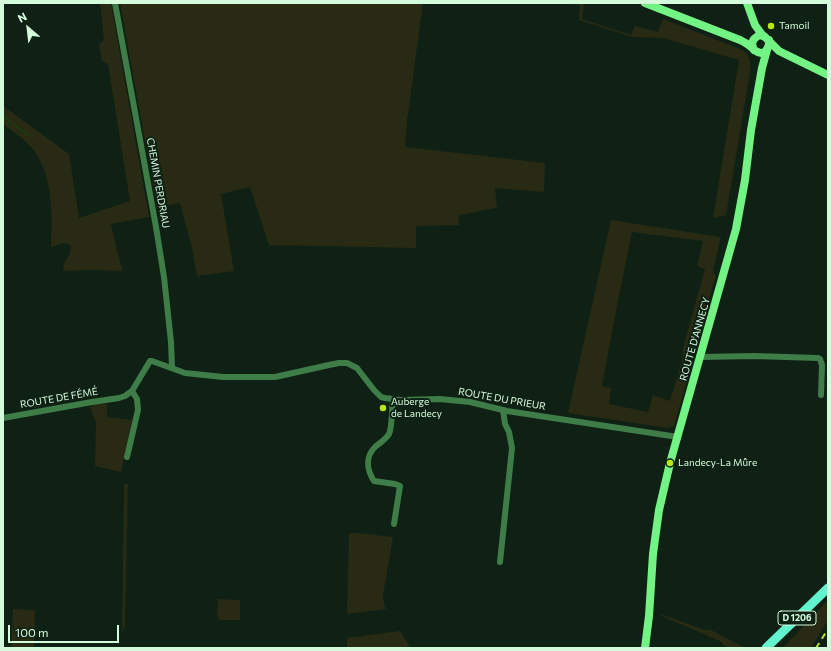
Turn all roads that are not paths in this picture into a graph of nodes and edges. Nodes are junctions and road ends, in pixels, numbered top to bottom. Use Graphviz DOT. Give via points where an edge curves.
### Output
graph roads {
  1 [pos="115,3"];
  2 [pos="645,3"];
  3 [pos="747,3"];
  4 [pos="758,42"];
  5 [pos="767,50"];
  6 [pos="779,50"];
  7 [pos="762,68"];
  8 [pos="828,75"];
  9 [pos="700,357"];
  10 [pos="172,367"];
  11 [pos="132,391"];
  12 [pos="821,395"];
  13 [pos="119,398"];
  14 [pos="393,399"];
  15 [pos="503,410"];
  16 [pos="3,418"];
  17 [pos="678,437"];
  18 [pos="127,457"];
  19 [pos="394,524"];
  20 [pos="500,562"];
  21 [pos="828,588"];
  22 [pos="645,648"];
  23 [pos="766,648"];
  1 -- 10 [label="street, CHEMIN PERDRIAU" via="164,277"];
  2 -- 4 [label="street" via="740,40"];
  3 -- 4 [label="street, ROUTE D'ANNECY"];
  4 -- 5 [label="street, ROUTE D'ANNECY" via="769,45"];
  4 -- 6 [label="street"];
  4 -- 7 [label="street, ROUTE D'ANNECY"];
  5 -- 6 [label="street"];
  5 -- 7 [label="street, ROUTE D'ANNECY"];
  6 -- 8 [label="street"];
  7 -- 9 [label="street, ROUTE D'ANNECY" via="736,229"];
  9 -- 12 [label="street" via="818,358 822,365"];
  9 -- 17 [label="street, ROUTE D'ANNECY"];
  10 -- 11 [label="street, ROUTE DU PRIEUR" via="150,362"];
  10 -- 14 [label="street, ROUTE DU PRIEUR" via="198,375 266,377 347,363 360,371 381,397"];
  11 -- 13 [label="street, ROUTE DU PRIEUR"];
  11 -- 18 [label="street" via="137,399 138,410"];
  13 -- 16 [label="street, ROUTE DE FÉMÉ"];
  14 -- 15 [label="street, ROUTE DU PRIEUR" via="470,402"];
  14 -- 19 [label="street" via="390,432 370,453 368,461 369,474 374,481 400,486"];
  15 -- 17 [label="street, ROUTE DU PRIEUR"];
  15 -- 20 [label="street" via="512,448"];
  17 -- 22 [label="street, ROUTE D'ANNECY" via="658,517"];
  21 -- 23 [label="main road, D 1206"];
}
